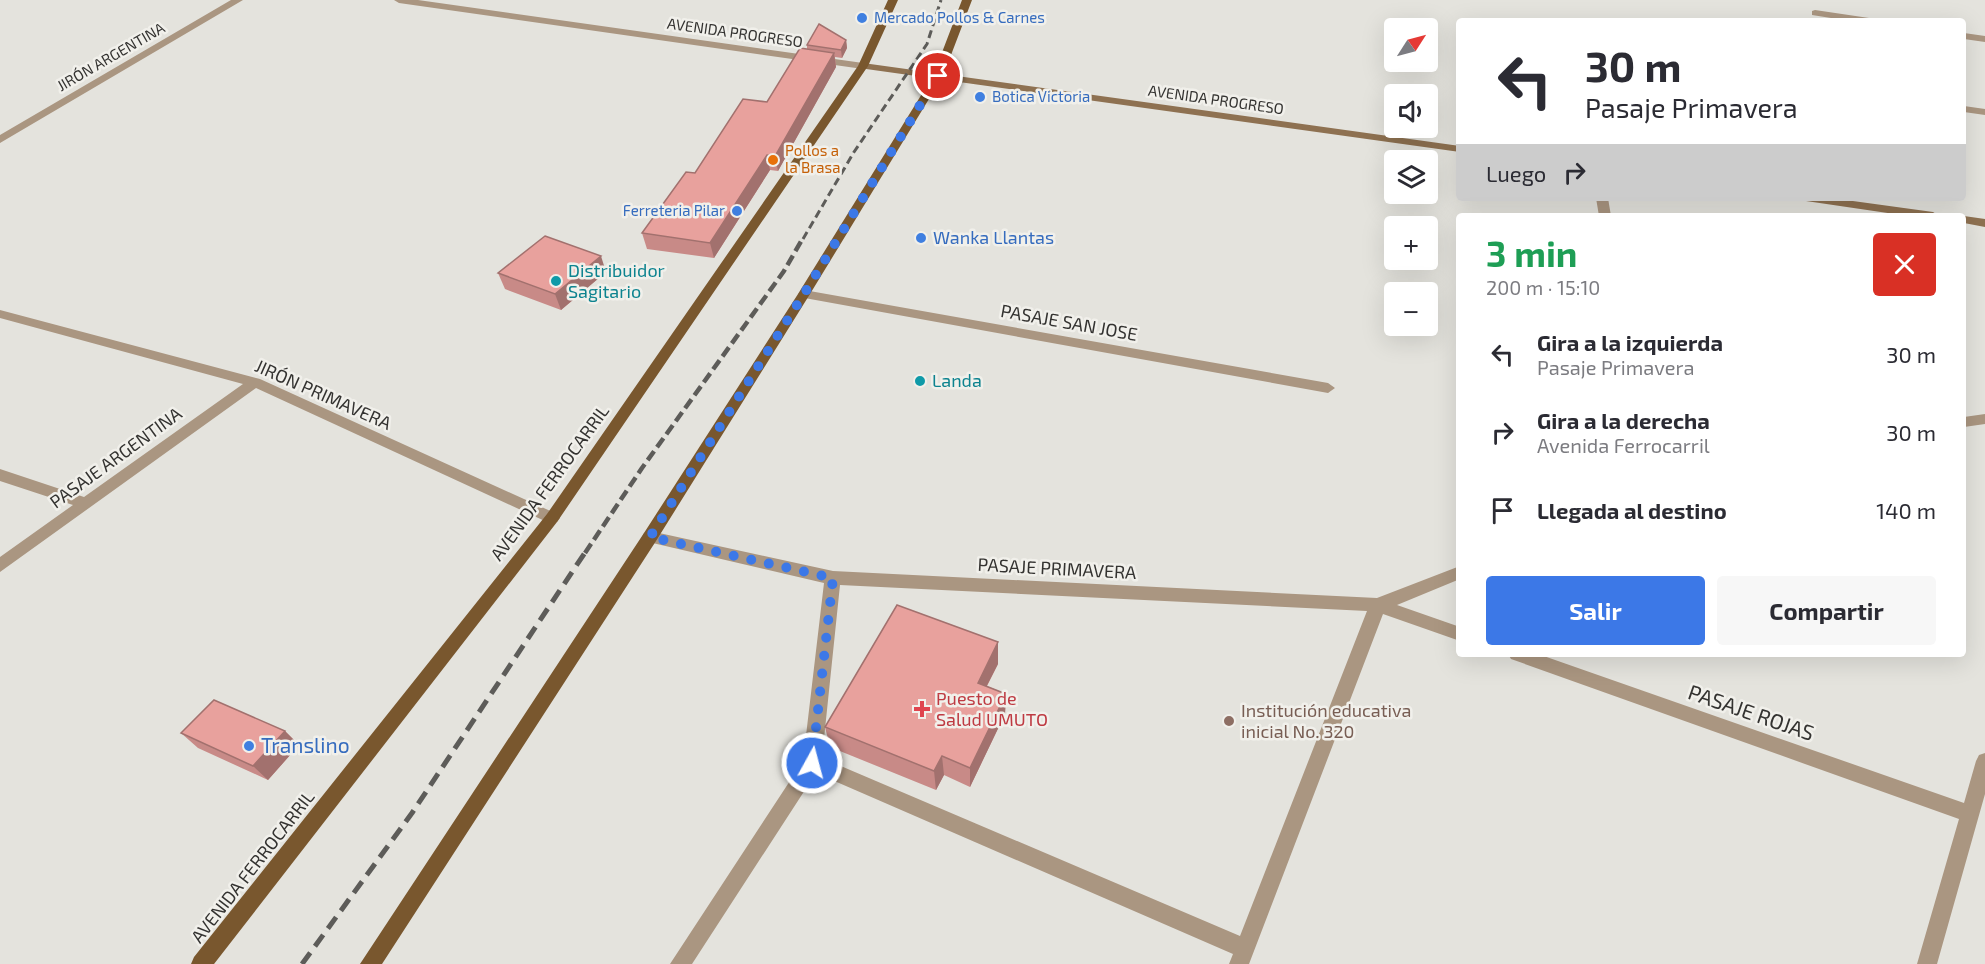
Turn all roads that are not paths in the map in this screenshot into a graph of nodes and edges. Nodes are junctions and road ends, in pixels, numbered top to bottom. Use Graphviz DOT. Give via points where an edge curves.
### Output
graph roads {
  1 [pos="238,0"];
  2 [pos="399,0"];
  3 [pos="893,0"];
  4 [pos="967,0"];
  5 [pos="1815,13"];
  6 [pos="1849,18"];
  7 [pos="1966,36"];
  8 [pos="1985,39"];
  9 [pos="862,66"];
  10 [pos="938,76"];
  11 [pos="1966,109"];
  12 [pos="1985,112"];
  13 [pos="0,140"];
  14 [pos="1456,148"];
  15 [pos="1827,201"];
  16 [pos="1912,213"];
  17 [pos="1966,220"];
  18 [pos="1985,223"];
  19 [pos="804,294"];
  20 [pos="0,314"];
  21 [pos="255,382"];
  22 [pos="1328,388"];
  23 [pos="1985,419"];
  24 [pos="1966,422"];
  25 [pos="0,475"];
  26 [pos="87,504"];
  27 [pos="552,518"];
  28 [pos="650,537"];
  29 [pos="0,566"];
  30 [pos="1456,574"];
  31 [pos="833,578"];
  32 [pos="1378,605"];
  33 [pos="1456,633"];
  34 [pos="1525,657"];
  35 [pos="1985,761"];
  36 [pos="812,763"];
  37 [pos="1970,814"];
  38 [pos="1242,956"];
  39 [pos="201,964"];
  40 [pos="370,964"];
  41 [pos="680,964"];
  42 [pos="1927,964"];
  1 -- 13 [label="street, JIRÓN ARGENTINA"];
  2 -- 9 [label="street, AVENIDA PROGRESO"];
  3 -- 9 [label="main road, AVENIDA FERROCARRIL"];
  4 -- 10 [label="main road"];
  5 -- 6 [label="street"];
  7 -- 8 [label="street"];
  9 -- 10 [label="street, AVENIDA PROGRESO"];
  9 -- 27 [label="main road, AVENIDA FERROCARRIL"];
  10 -- 14 [label="street, AVENIDA PROGRESO"];
  10 -- 19 [label="main road"];
  11 -- 12 [label="street"];
  15 -- 16 [label="street"];
  17 -- 18 [label="street"];
  19 -- 22 [label="street, PASAJE SAN JOSE"];
  19 -- 28 [label="main road"];
  20 -- 21 [label="street, JIRÓN PRIMAVERA"];
  21 -- 26 [label="street, PASAJE ARGENTINA"];
  21 -- 27 [label="street, JIRÓN PRIMAVERA"];
  23 -- 24 [label="street"];
  25 -- 26 [label="street"];
  26 -- 29 [label="street, PASAJE ARGENTINA"];
  27 -- 39 [label="main road, AVENIDA FERROCARRIL"];
  28 -- 31 [label="street, PASAJE PRIMAVERA"];
  28 -- 40 [label="main road"];
  30 -- 32 [label="street, PASAJE PRIMAVERA"];
  31 -- 32 [label="street, PASAJE PRIMAVERA"];
  31 -- 36 [label="street"];
  32 -- 33 [label="street"];
  32 -- 38 [label="street"];
  34 -- 37 [label="street, PASAJE ROJAS"];
  35 -- 37 [label="street"];
  36 -- 38 [label="street"];
  36 -- 41 [label="street"];
  37 -- 42 [label="street"];
}
